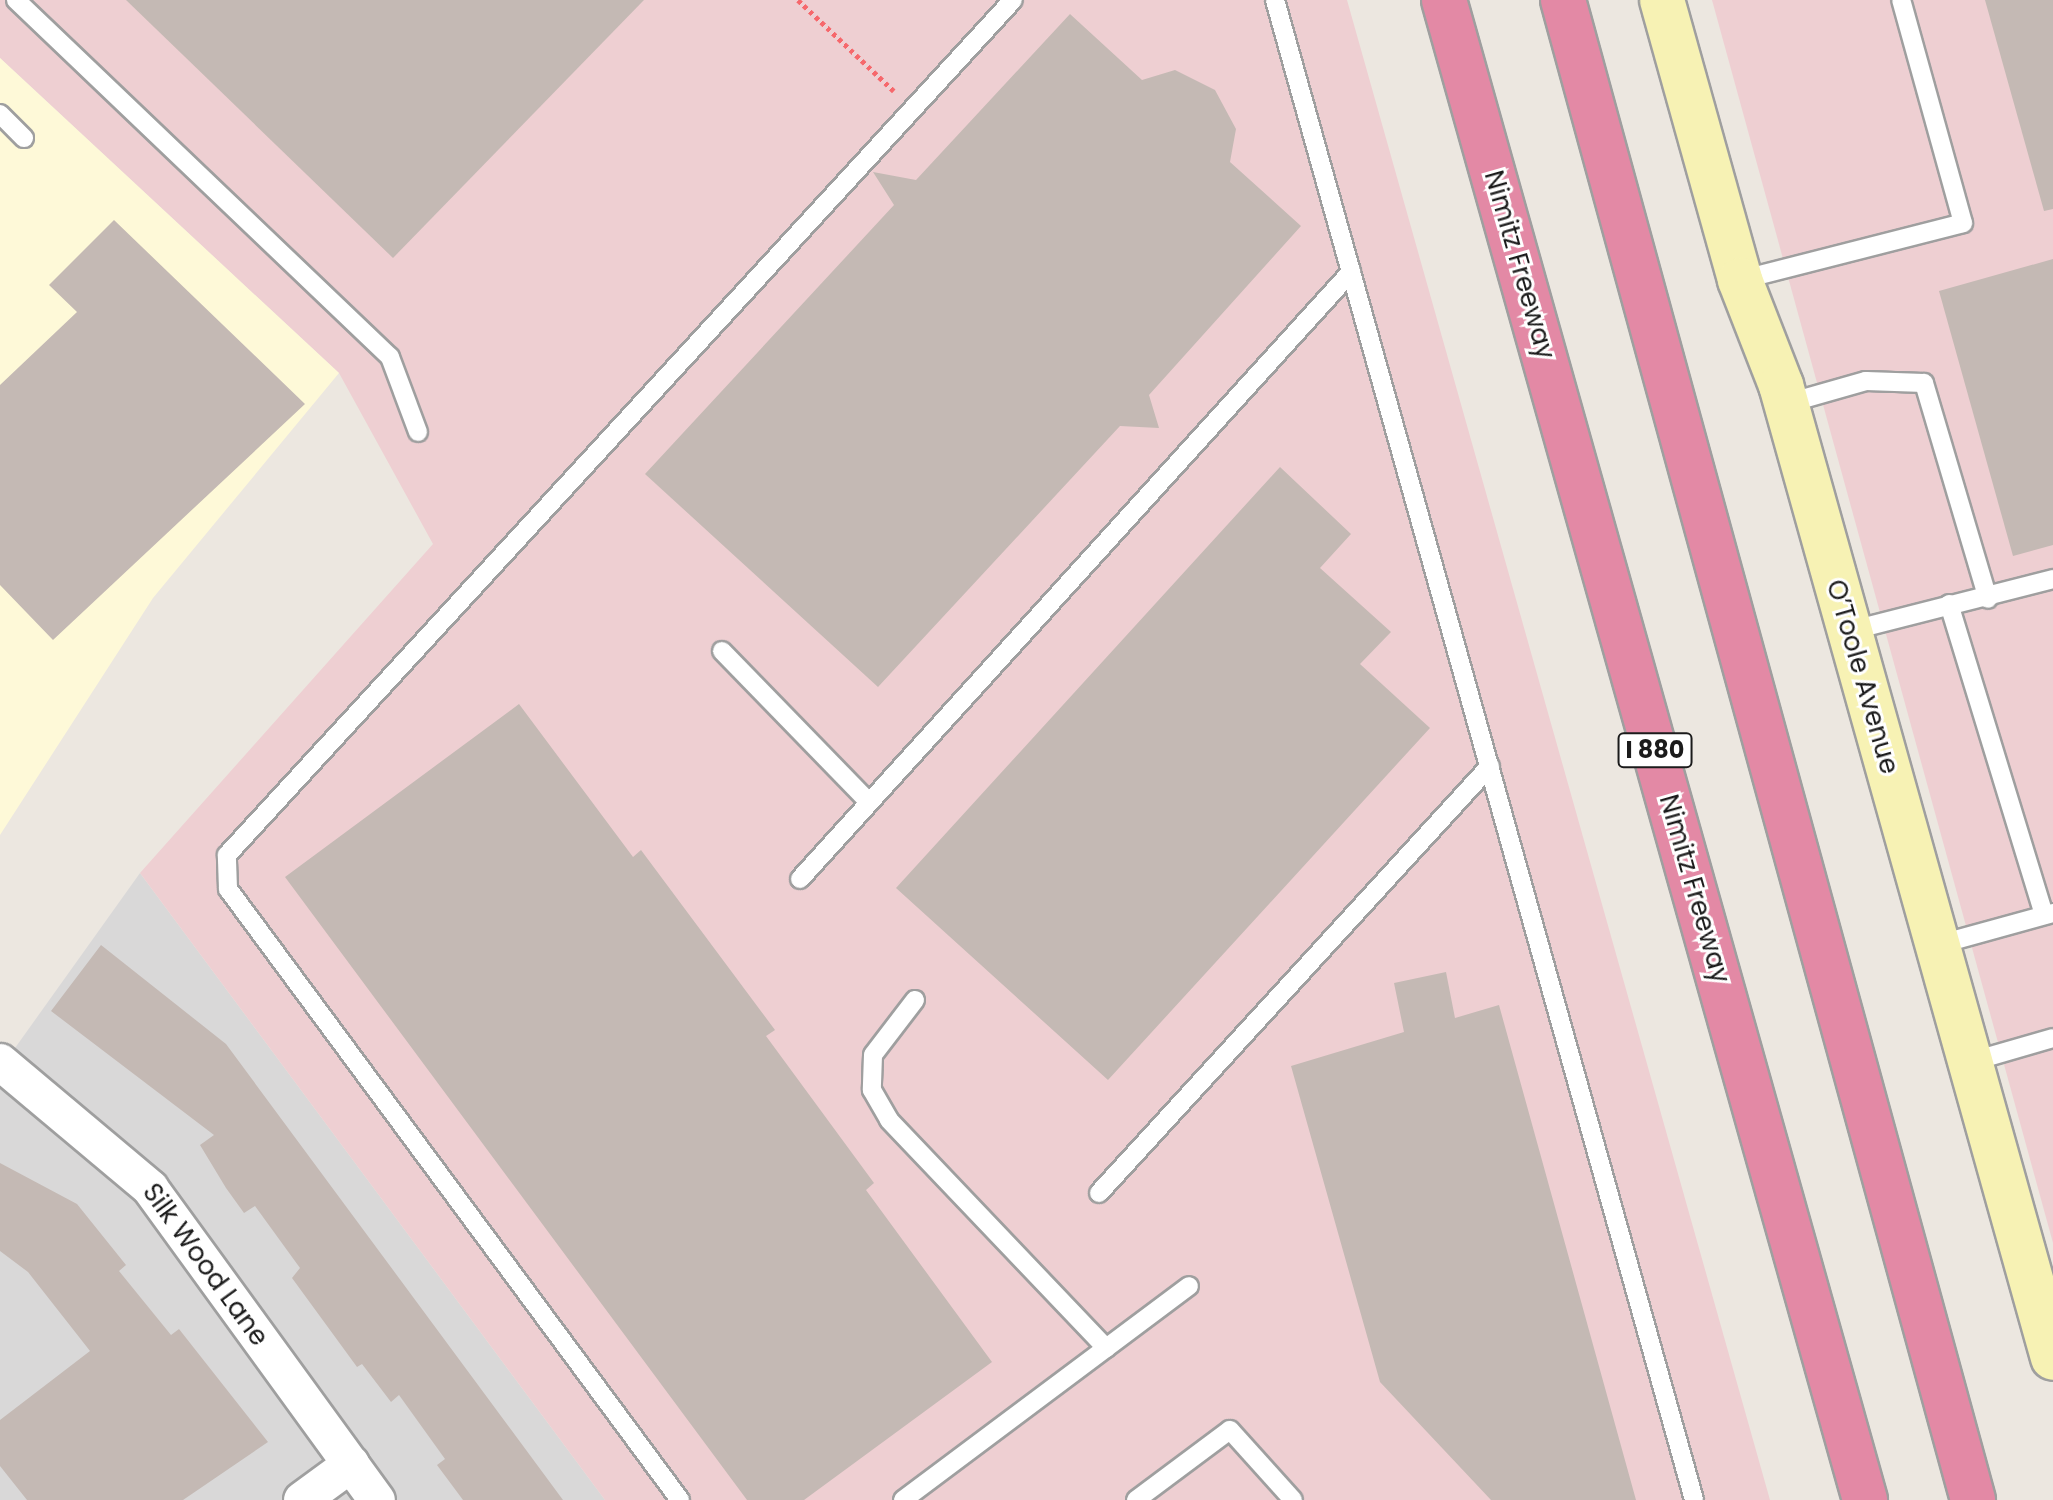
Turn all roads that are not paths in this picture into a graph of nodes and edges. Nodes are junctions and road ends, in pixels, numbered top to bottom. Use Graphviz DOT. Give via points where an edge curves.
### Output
graph roads {
  1 [pos="16,0"];
  2 [pos="1013,0"];
  3 [pos="1275,0"];
  4 [pos="1444,0"];
  5 [pos="1563,0"];
  6 [pos="1662,0"];
  7 [pos="1901,0"];
  8 [pos="0,114"];
  9 [pos="24,138"];
  10 [pos="1351,272"];
  11 [pos="1740,280"];
  12 [pos="1785,404"];
  13 [pos="418,432"];
  14 [pos="2053,579"];
  15 [pos="1988,599"];
  16 [pos="1949,604"];
  17 [pos="1849,631"];
  18 [pos="722,651"];
  19 [pos="1490,766"];
  20 [pos="869,802"];
  21 [pos="800,879"];
  22 [pos="2049,914"];
  23 [pos="1937,945"];
  24 [pos="915,1000"];
  25 [pos="2053,1038"];
  26 [pos="0,1062"];
  27 [pos="1970,1062"];
  28 [pos="1099,1193"];
  29 [pos="1189,1286"];
  30 [pos="1106,1348"];
  31 [pos="2053,1358"];
  32 [pos="351,1464"];
  33 [pos="302,1500"];
  34 [pos="377,1500"];
  35 [pos="680,1500"];
  36 [pos="903,1500"];
  37 [pos="1136,1500"];
  38 [pos="1293,1500"];
  39 [pos="1694,1500"];
  40 [pos="1865,1500"];
  41 [pos="1973,1500"];
  1 -- 13 [label="lane" via="390,357"];
  2 -- 35 [label="lane" via="227,855 228,889"];
  3 -- 10 [label="lane"];
  4 -- 40 [label="highway, Nimitz Freeway / I 880"];
  5 -- 41 [label="highway"];
  6 -- 11 [label="street, O’Toole Avenue"];
  7 -- 11 [label="lane" via="1963,223"];
  8 -- 9 [label="lane"];
  10 -- 19 [label="lane"];
  10 -- 20 [label="lane"];
  11 -- 12 [label="street, O’Toole Avenue"];
  12 -- 15 [label="lane" via="1866,381 1924,383"];
  12 -- 17 [label="street, O’Toole Avenue"];
  14 -- 15 [label="lane"];
  15 -- 16 [label="lane"];
  16 -- 17 [label="lane"];
  16 -- 22 [label="lane"];
  17 -- 23 [label="street, O’Toole Avenue"];
  18 -- 20 [label="lane"];
  19 -- 28 [label="lane"];
  19 -- 39 [label="lane"];
  20 -- 21 [label="lane"];
  22 -- 23 [label="lane"];
  23 -- 27 [label="street, O’Toole Avenue"];
  24 -- 30 [label="lane" via="873,1055 872,1090 884,1110"];
  25 -- 27 [label="lane"];
  26 -- 32 [label="street, Silk Wood Lane" via="150,1188"];
  27 -- 31 [label="street, O’Toole Avenue"];
  29 -- 30 [label="lane"];
  30 -- 36 [label="lane"];
  32 -- 33 [label="street"];
  32 -- 34 [label="street, Silk Wood Lane"];
  37 -- 38 [label="lane" via="1230,1430"];
}
